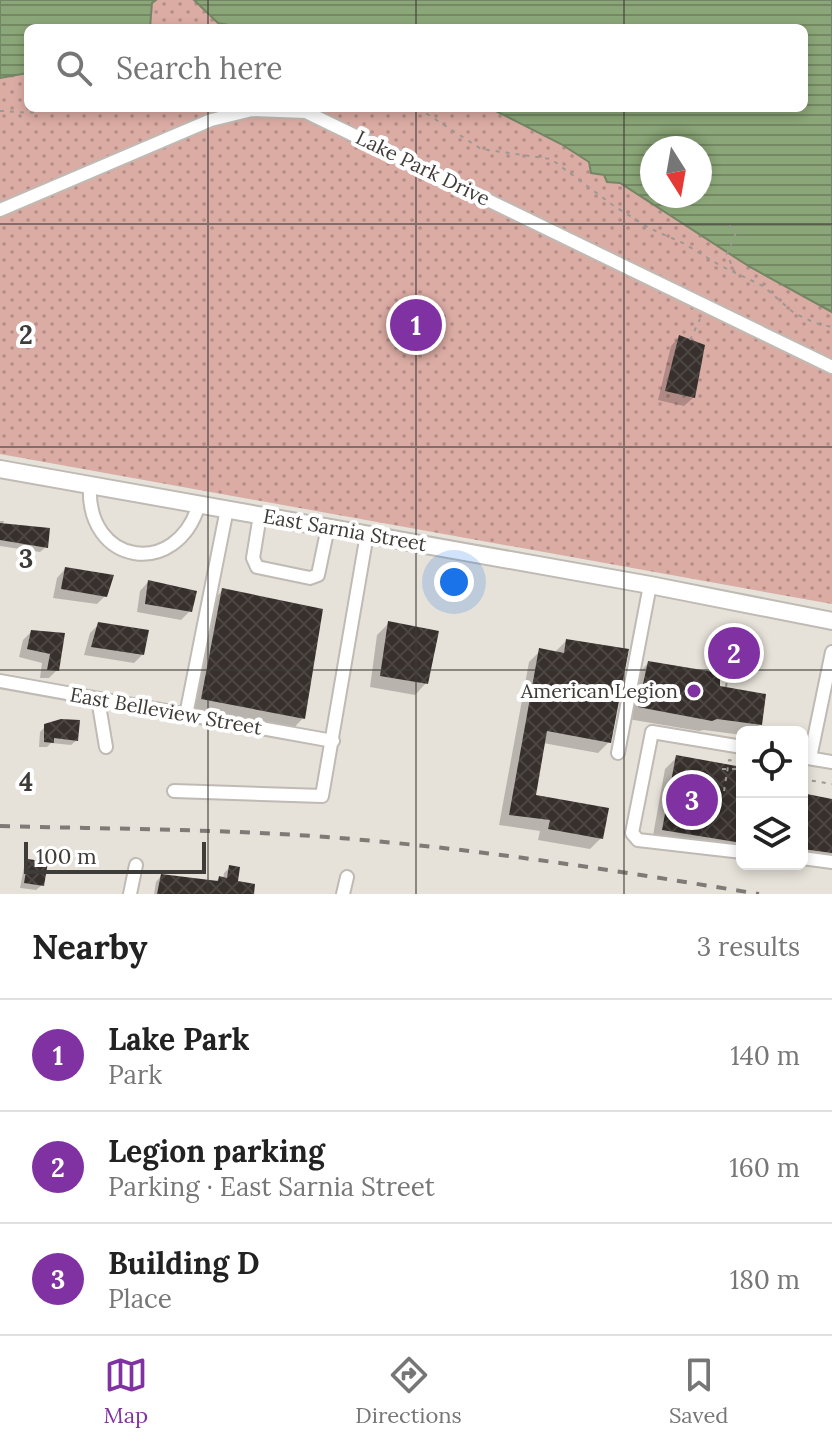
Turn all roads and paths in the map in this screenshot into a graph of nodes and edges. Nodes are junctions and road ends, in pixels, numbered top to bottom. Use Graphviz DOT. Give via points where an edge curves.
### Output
graph roads {
  1 [pos="0,111"];
  2 [pos="30,112"];
  3 [pos="244,112"];
  4 [pos="306,112"];
  5 [pos="424,112"];
  6 [pos="0,210"];
  7 [pos="729,226"];
  8 [pos="737,230"];
  9 [pos="747,234"];
  10 [pos="736,274"];
  11 [pos="707,306"];
  12 [pos="832,327"];
  13 [pos="690,340"];
  14 [pos="832,367"];
  15 [pos="0,469"];
  16 [pos="90,485"];
  17 [pos="199,504"];
  18 [pos="227,509"];
  19 [pos="260,515"];
  20 [pos="328,527"];
  21 [pos="367,534"];
  22 [pos="650,585"];
  23 [pos="832,621"];
  24 [pos="731,652"];
  25 [pos="832,652"];
  26 [pos="0,681"];
  27 [pos="726,687"];
  28 [pos="98,699"];
  29 [pos="186,715"];
  30 [pos="333,741"];
  31 [pos="736,746"];
  32 [pos="106,747"];
  33 [pos="808,749"];
  34 [pos="618,753"];
  35 [pos="808,757"];
  36 [pos="736,761"];
  37 [pos="832,762"];
  38 [pos="722,769"];
  39 [pos="728,769"];
  40 [pos="736,769"];
  41 [pos="808,780"];
  42 [pos="832,784"];
  43 [pos="174,791"];
  44 [pos="724,791"];
  45 [pos="736,851"];
  46 [pos="808,859"];
  47 [pos="832,862"];
  48 [pos="136,865"];
  49 [pos="347,877"];
  50 [pos="130,894"];
  51 [pos="343,894"];
  1 -- 2 [label="path"];
  3 -- 6 [label="street, Lake Park Drive" via="211,120"];
  4 -- 11 [label="street, Lake Park Drive"];
  5 -- 10 [label="path" via="481,149 551,159 614,206"];
  7 -- 8 [label="path"];
  8 -- 9 [label="path"];
  8 -- 10 [label="path" via="727,254"];
  10 -- 12 [label="path" via="763,286 794,313"];
  11 -- 13 [label="path"];
  11 -- 14 [label="street, Lake Park Drive"];
  15 -- 16 [label="main road, East Sarnia Street"];
  16 -- 17 [label="main road, East Sarnia Street"];
  16 -- 17 [label="street" via="89,505 107,540 144,554 181,539"];
  17 -- 18 [label="main road, East Sarnia Street"];
  18 -- 19 [label="main road, East Sarnia Street"];
  18 -- 29 [label="street"];
  19 -- 20 [label="main road, East Sarnia Street"];
  19 -- 20 [label="street" via="253,558 257,567 310,578 318,575"];
  20 -- 21 [label="main road, East Sarnia Street"];
  21 -- 22 [label="main road, East Sarnia Street"];
  21 -- 30 [label="street"];
  22 -- 23 [label="main road, East Sarnia Street"];
  22 -- 34 [label="street"];
  24 -- 27 [label="path"];
  25 -- 33 [label="street"];
  26 -- 28 [label="street, East Belleview Street"];
  28 -- 29 [label="street, East Belleview Street"];
  28 -- 32 [label="street"];
  29 -- 30 [label="street, East Belleview Street"];
  30 -- 43 [label="street" via="322,796"];
  31 -- 45 [label="street" via="652,732 632,833 638,840"];
  35 -- 37 [label="street"];
  36 -- 39 [label="path" via="729,760"];
  38 -- 39 [label="path"];
  39 -- 40 [label="path"];
  39 -- 44 [label="path"];
  41 -- 42 [label="path"];
  46 -- 47 [label="street"];
  48 -- 50 [label="street"];
  49 -- 51 [label="street"];
}
